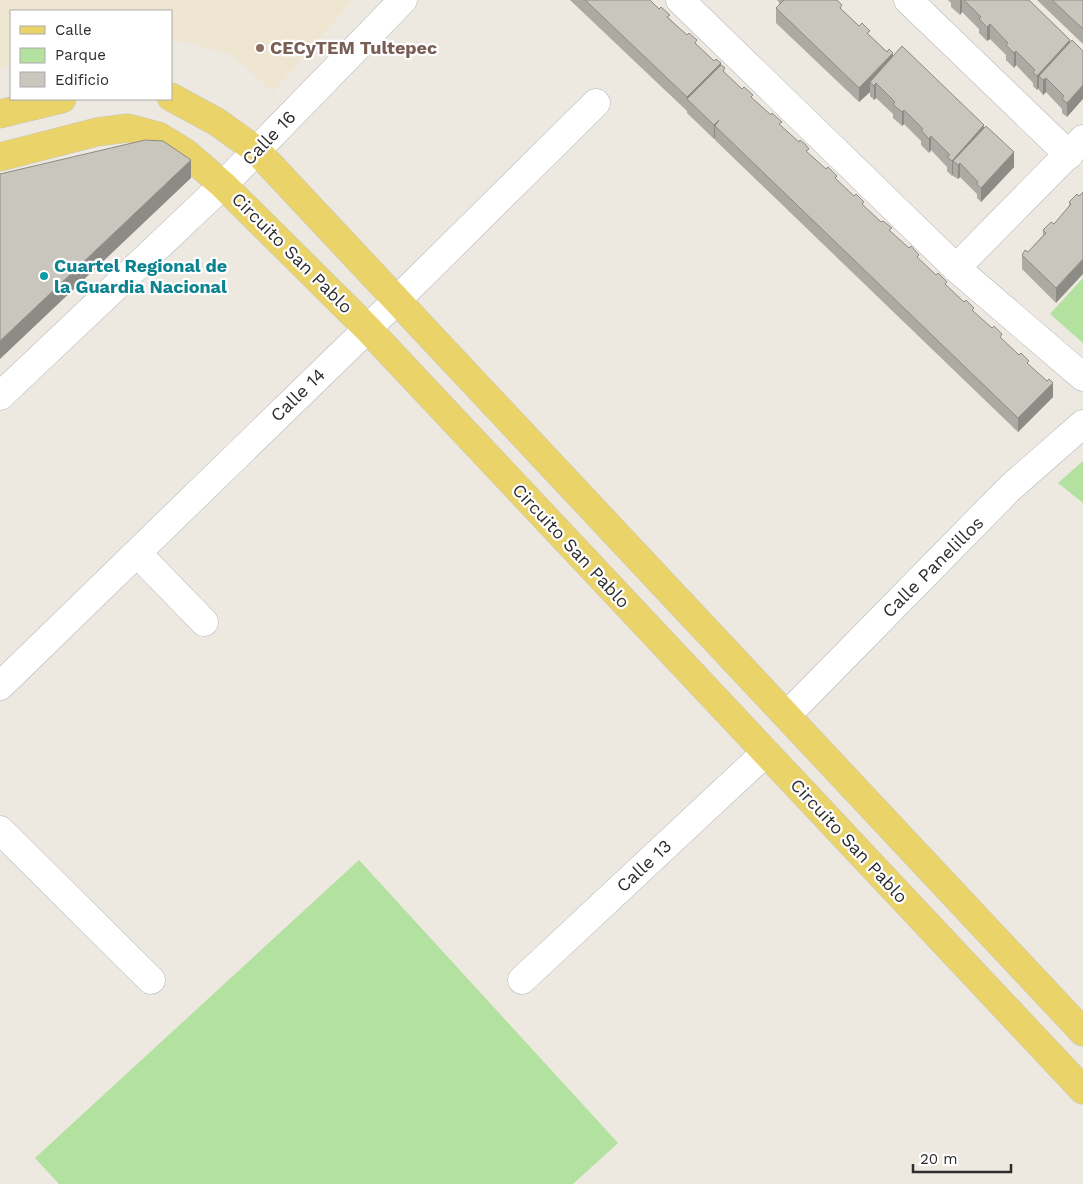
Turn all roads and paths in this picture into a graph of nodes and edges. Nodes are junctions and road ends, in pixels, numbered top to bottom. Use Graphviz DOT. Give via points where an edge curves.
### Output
graph roads {
  1 [pos="403,0"];
  2 [pos="680,0"];
  3 [pos="908,0"];
  4 [pos="172,98"];
  5 [pos="58,100"];
  6 [pos="596,103"];
  7 [pos="0,114"];
  8 [pos="1076,147"];
  9 [pos="256,150"];
  10 [pos="0,158"];
  11 [pos="223,185"];
  12 [pos="956,268"];
  13 [pos="396,301"];
  14 [pos="367,328"];
  15 [pos="1083,376"];
  16 [pos="0,396"];
  17 [pos="1083,424"];
  18 [pos="137,553"];
  19 [pos="204,622"];
  20 [pos="0,686"];
  21 [pos="787,715"];
  22 [pos="765,753"];
  23 [pos="0,830"];
  24 [pos="151,980"];
  25 [pos="522,980"];
  26 [pos="1083,1032"];
  27 [pos="1083,1090"];
  1 -- 9 [label="street, Calle 16"];
  2 -- 12 [label="street"];
  3 -- 8 [label="street"];
  4 -- 9 [label="main road" via="217,122"];
  5 -- 7 [label="main road"];
  6 -- 13 [label="street, Calle 14"];
  8 -- 12 [label="street"];
  9 -- 11 [label="street, Calle 16"];
  9 -- 13 [label="main road"];
  10 -- 11 [label="main road, Circuito San Pablo" via="97,132 128,128 158,136 186,153"];
  11 -- 14 [label="main road, Circuito San Pablo"];
  11 -- 16 [label="street, Calle 16"];
  12 -- 15 [label="street"];
  13 -- 14 [label="street, Calle 14"];
  13 -- 21 [label="main road"];
  14 -- 18 [label="street, Calle 14"];
  14 -- 22 [label="main road, Circuito San Pablo"];
  17 -- 21 [label="street, Calle Panelillos" via="1010,488"];
  18 -- 19 [label="street"];
  18 -- 20 [label="street, Calle 14"];
  21 -- 26 [label="main road"];
  22 -- 25 [label="street, Calle 13"];
  22 -- 27 [label="main road, Circuito San Pablo"];
  23 -- 24 [label="street"];
}
